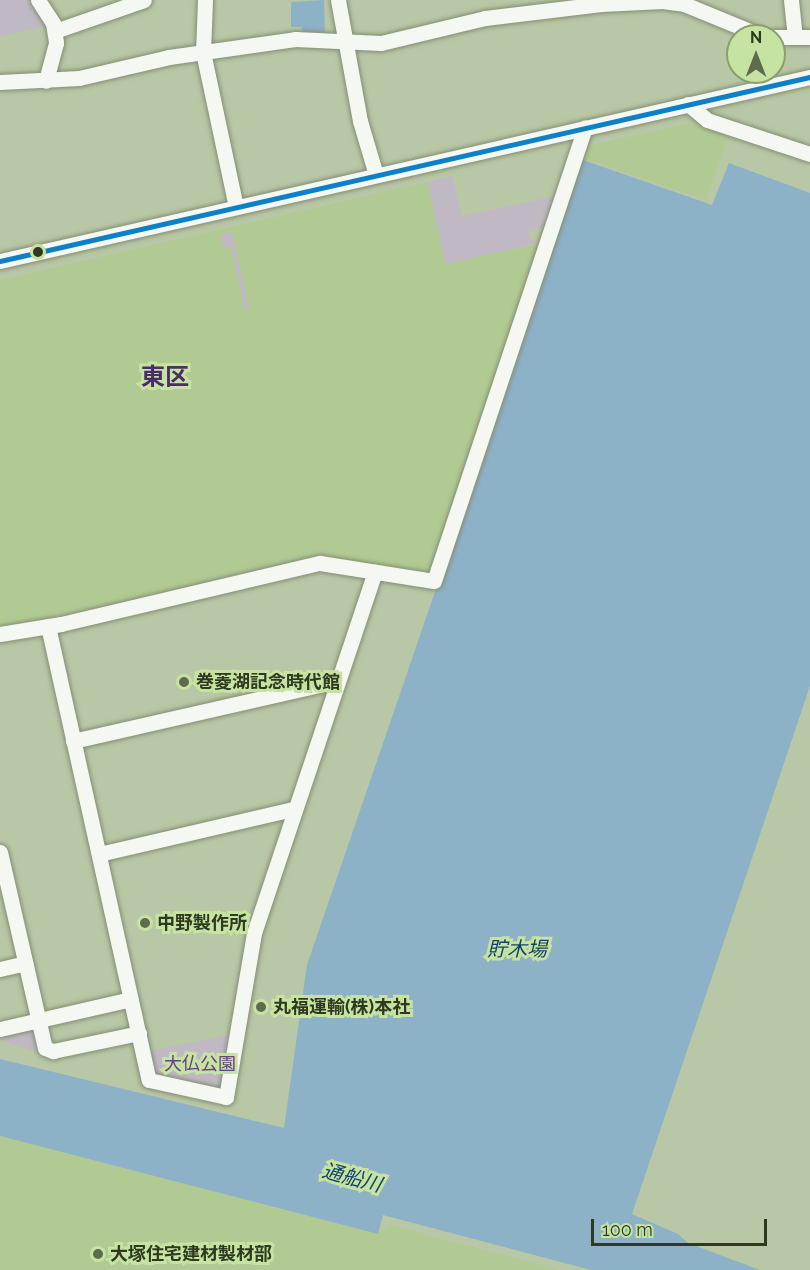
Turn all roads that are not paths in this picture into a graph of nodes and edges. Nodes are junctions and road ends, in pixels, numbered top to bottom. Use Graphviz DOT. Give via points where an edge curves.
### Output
graph roads {
  1 [pos="38,0"];
  2 [pos="144,0"];
  3 [pos="205,0"];
  4 [pos="338,0"];
  5 [pos="791,0"];
  6 [pos="601,2"];
  7 [pos="733,24"];
  8 [pos="54,31"];
  9 [pos="786,37"];
  10 [pos="802,37"];
  11 [pos="344,42"];
  12 [pos="202,52"];
  13 [pos="810,77"];
  14 [pos="46,81"];
  15 [pos="0,82"];
  16 [pos="688,104"];
  17 [pos="585,128"];
  18 [pos="810,154"];
  19 [pos="376,175"];
  20 [pos="236,207"];
  21 [pos="0,261"];
  22 [pos="375,572"];
  23 [pos="48,626"];
  24 [pos="0,634"];
  25 [pos="337,681"];
  26 [pos="73,741"];
  27 [pos="293,809"];
  28 [pos="0,852"];
  29 [pos="99,854"];
  30 [pos="6,907"];
  31 [pos="25,963"];
  32 [pos="0,969"];
  33 [pos="131,999"];
  34 [pos="39,1020"];
  35 [pos="0,1029"];
  36 [pos="139,1033"];
  1 -- 8 [label="street"];
  2 -- 8 [label="street"];
  3 -- 12 [label="street"];
  4 -- 11 [label="street"];
  5 -- 10 [label="street"];
  6 -- 7 [label="street" via="684,4"];
  6 -- 11 [label="street" via="485,18 381,43"];
  8 -- 14 [label="street" via="56,43"];
  9 -- 10 [label="street"];
  11 -- 12 [label="street" via="296,39"];
  11 -- 19 [label="street"];
  12 -- 14 [label="street" via="79,78"];
  12 -- 20 [label="street"];
  13 -- 16 [label="street"];
  14 -- 15 [label="street"];
  16 -- 17 [label="street"];
  16 -- 18 [label="street" via="707,120"];
  17 -- 19 [label="street"];
  17 -- 22 [label="street" via="434,581"];
  19 -- 20 [label="street"];
  20 -- 21 [label="street"];
  22 -- 23 [label="street" via="320,563"];
  22 -- 25 [label="street"];
  23 -- 24 [label="street"];
  23 -- 26 [label="street"];
  25 -- 26 [label="street"];
  25 -- 27 [label="street"];
  26 -- 29 [label="street"];
  27 -- 29 [label="street"];
  27 -- 36 [label="street" via="254,933 226,1097 149,1080"];
  28 -- 30 [label="street"];
  29 -- 33 [label="street"];
  30 -- 31 [label="street"];
  31 -- 32 [label="street"];
  31 -- 34 [label="street"];
  33 -- 34 [label="street"];
  33 -- 36 [label="street"];
  34 -- 35 [label="street"];
  34 -- 36 [label="street" via="45,1048 53,1051"];
}
